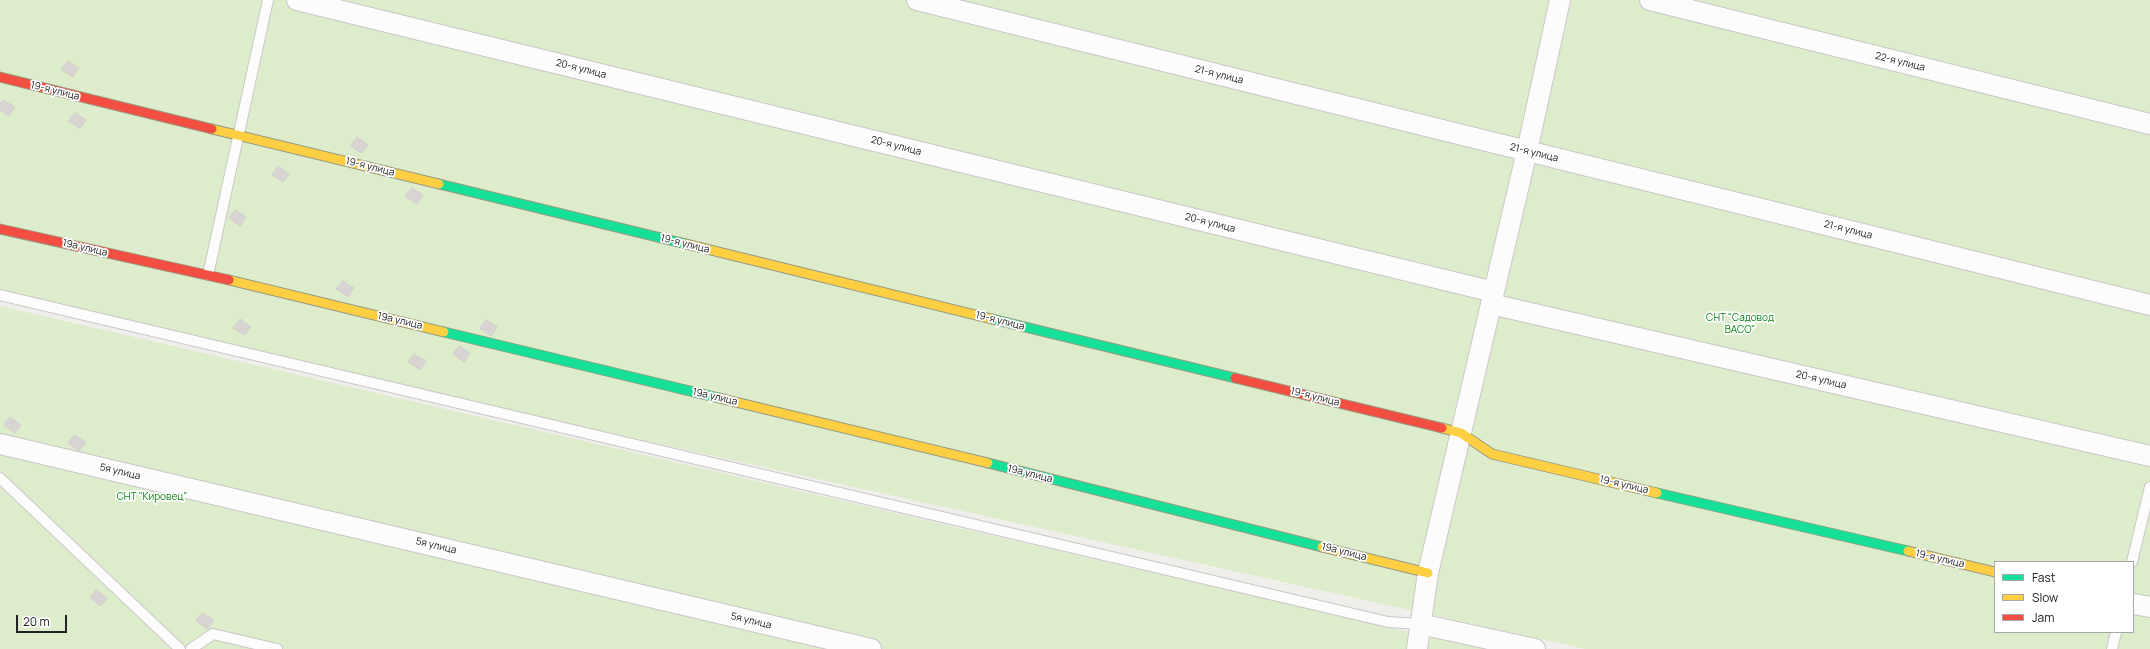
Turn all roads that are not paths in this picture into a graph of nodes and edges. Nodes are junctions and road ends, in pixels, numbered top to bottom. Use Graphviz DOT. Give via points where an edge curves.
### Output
graph roads {
  1 [pos="268,0"];
  2 [pos="297,0"];
  3 [pos="917,0"];
  4 [pos="1560,0"];
  5 [pos="1650,0"];
  6 [pos="0,77"];
  7 [pos="2150,124"];
  8 [pos="239,136"];
  9 [pos="1527,151"];
  10 [pos="0,229"];
  11 [pos="208,275"];
  12 [pos="0,295"];
  13 [pos="1493,298"];
  14 [pos="2150,304"];
  15 [pos="1461,433"];
  16 [pos="0,444"];
  17 [pos="2150,456"];
  18 [pos="0,478"];
  19 [pos="2150,487"];
  20 [pos="2132,561"];
  21 [pos="1994,572"];
  22 [pos="1428,573"];
  23 [pos="2134,604"];
  24 [pos="2150,608"];
  25 [pos="1420,624"];
  26 [pos="2116,633"];
  27 [pos="180,649"];
  28 [pos="191,649"];
  29 [pos="277,649"];
  30 [pos="871,649"];
  31 [pos="1417,649"];
  32 [pos="1535,649"];
  33 [pos="2112,649"];
  1 -- 8 [label="lane"];
  2 -- 13 [label="street, 20-я улица"];
  3 -- 9 [label="street, 21-я улица"];
  4 -- 9 [label="street"];
  5 -- 7 [label="street, 22-я улица"];
  6 -- 8 [label="street, 19-я улица"];
  8 -- 11 [label="lane"];
  8 -- 15 [label="street, 19-я улица"];
  9 -- 13 [label="street"];
  9 -- 14 [label="street, 21-я улица"];
  10 -- 11 [label="street, 19а улица"];
  11 -- 22 [label="street, 19а улица" via="846,428"];
  12 -- 25 [label="lane" via="1388,622"];
  13 -- 15 [label="street"];
  13 -- 17 [label="street, 20-я улица"];
  15 -- 21 [label="street, 19-я улица" via="1492,454"];
  15 -- 22 [label="street"];
  16 -- 30 [label="street, 5я улица"];
  18 -- 27 [label="lane"];
  19 -- 20 [label="lane"];
  22 -- 25 [label="street"];
  23 -- 24 [label="street"];
  25 -- 31 [label="street"];
  25 -- 32 [label="street"];
  26 -- 33 [label="lane"];
  28 -- 29 [label="lane" via="213,634"];
}
